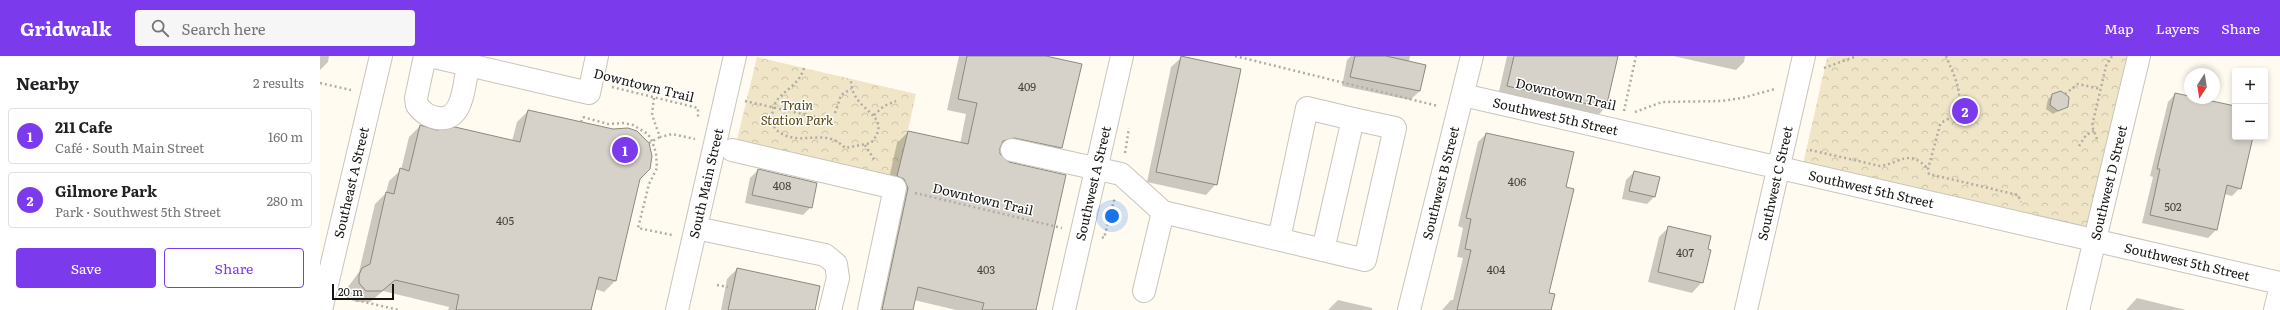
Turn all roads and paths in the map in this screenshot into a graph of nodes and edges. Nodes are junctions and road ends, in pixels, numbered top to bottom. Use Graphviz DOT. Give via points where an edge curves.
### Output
graph roads {
  1 [pos="381,56"];
  2 [pos="425,56"];
  3 [pos="430,56"];
  4 [pos="596,56"];
  5 [pos="735,56"];
  6 [pos="1122,56"];
  7 [pos="1235,56"];
  8 [pos="1472,56"];
  9 [pos="1636,56"];
  10 [pos="1804,56"];
  11 [pos="1857,56"];
  12 [pos="1946,56"];
  13 [pos="2112,56"];
  14 [pos="2139,56"];
  15 [pos="468,65"];
  16 [pos="804,68"];
  17 [pos="1822,69"];
  18 [pos="852,79"];
  19 [pos="591,82"];
  20 [pos="320,83"];
  21 [pos="1779,88"];
  22 [pos="851,89"];
  23 [pos="2101,89"];
  24 [pos="356,92"];
  25 [pos="2065,94"];
  26 [pos="1463,95"];
  27 [pos="654,98"];
  28 [pos="743,100"];
  29 [pos="896,101"];
  30 [pos="1440,106"];
  31 [pos="773,107"];
  32 [pos="835,113"];
  33 [pos="874,115"];
  34 [pos="1629,115"];
  35 [pos="583,117"];
  36 [pos="1622,117"];
  37 [pos="1353,119"];
  38 [pos="829,120"];
  39 [pos="699,121"];
  40 [pos="2094,131"];
  41 [pos="660,138"];
  42 [pos="698,140"];
  43 [pos="652,141"];
  44 [pos="649,143"];
  45 [pos="2100,144"];
  46 [pos="2079,146"];
  47 [pos="732,150"];
  48 [pos="1012,150"];
  49 [pos="1810,150"];
  50 [pos="1096,168"];
  51 [pos="1778,168"];
  52 [pos="1928,169"];
  53 [pos="896,188"];
  54 [pos="1117,190"];
  55 [pos="2028,205"];
  56 [pos="1163,212"];
  57 [pos="696,228"];
  58 [pos="1066,229"];
  59 [pos="672,235"];
  60 [pos="1096,236"];
  61 [pos="1279,239"];
  62 [pos="2094,240"];
  63 [pos="1323,250"];
  64 [pos="2280,283"];
  65 [pos="717,285"];
  66 [pos="728,287"];
  67 [pos="2280,290"];
  68 [pos="1144,291"];
  69 [pos="347,298"];
  70 [pos="321,310"];
  71 [pos="399,310"];
  72 [pos="678,310"];
  73 [pos="830,310"];
  74 [pos="869,310"];
  75 [pos="1064,310"];
  76 [pos="1409,310"];
  77 [pos="1746,310"];
  78 [pos="2078,310"];
  79 [pos="2275,310"];
  1 -- 70 [label="street, Southeast A Street"];
  2 -- 15 [label="street" via="416,98 417,105 427,116 443,119 452,116 458,109"];
  3 -- 15 [label="street"];
  4 -- 19 [label="street"];
  5 -- 57 [label="street, South Main Street"];
  6 -- 50 [label="street, Southwest A Street"];
  7 -- 30 [label="path"];
  8 -- 26 [label="street, Southwest B Street"];
  9 -- 36 [label="path"];
  10 -- 51 [label="street, Southwest C Street"];
  11 -- 17 [label="path"];
  12 -- 52 [label="path" via="1960,90 1960,106 1956,115 1940,125"];
  13 -- 23 [label="path" via="2106,66"];
  14 -- 62 [label="street, Southwest D Street"];
  15 -- 19 [label="street" via="588,93"];
  16 -- 31 [label="path" via="799,79 778,97"];
  18 -- 22 [label="path"];
  19 -- 27 [label="path, Downtown Trail"];
  20 -- 24 [label="path"];
  21 -- 34 [label="path, Downtown Trail" via="1722,101 1662,102"];
  22 -- 32 [label="path" via="841,94"];
  22 -- 33 [label="path" via="857,101"];
  23 -- 25 [label="path" via="2078,84"];
  23 -- 40 [label="path" via="2092,126"];
  26 -- 51 [label="street, Southwest 5th Street"];
  26 -- 76 [label="street, Southwest B Street"];
  27 -- 39 [label="path, Downtown Trail" via="698,108"];
  27 -- 41 [label="path" via="652,115"];
  28 -- 31 [label="path"];
  29 -- 33 [label="path" via="884,106"];
  31 -- 33 [label="path" via="772,122 782,135 802,140 834,139 845,148 871,143 878,130"];
  31 -- 38 [label="path"];
  35 -- 43 [label="path" via="608,124 633,125 648,134"];
  37 -- 61 [label="street" via="1307,108"];
  37 -- 63 [label="street"];
  37 -- 63 [label="street" via="1395,128 1365,260"];
  40 -- 45 [label="path"];
  40 -- 46 [label="path" via="2086,135"];
  41 -- 42 [label="path" via="672,134"];
  41 -- 43 [label="path"];
  43 -- 44 [label="path"];
  43 -- 59 [label="path" via="657,168 649,184 638,228"];
  47 -- 53 [label="street"];
  48 -- 50 [label="street"];
  49 -- 52 [label="path" via="1880,166 1911,157 1922,162"];
  50 -- 56 [label="street" via="1121,174"];
  50 -- 75 [label="street, Southwest A Street"];
  51 -- 62 [label="street, Southwest 5th Street"];
  51 -- 77 [label="street, Southwest C Street"];
  52 -- 55 [label="path" via="1929,174 2018,195 2021,203"];
  53 -- 58 [label="path, Downtown Trail"];
  53 -- 74 [label="street"];
  54 -- 60 [label="path" via="1104,238"];
  56 -- 61 [label="street"];
  56 -- 68 [label="street"];
  57 -- 72 [label="street, South Main Street"];
  57 -- 73 [label="street" via="825,255 836,264 838,278"];
  61 -- 63 [label="street"];
  62 -- 64 [label="street, Southwest 5th Street"];
  62 -- 78 [label="street, Southwest D Street"];
  65 -- 66 [label="path"];
  67 -- 79 [label="street"];
  69 -- 71 [label="path"];
}
